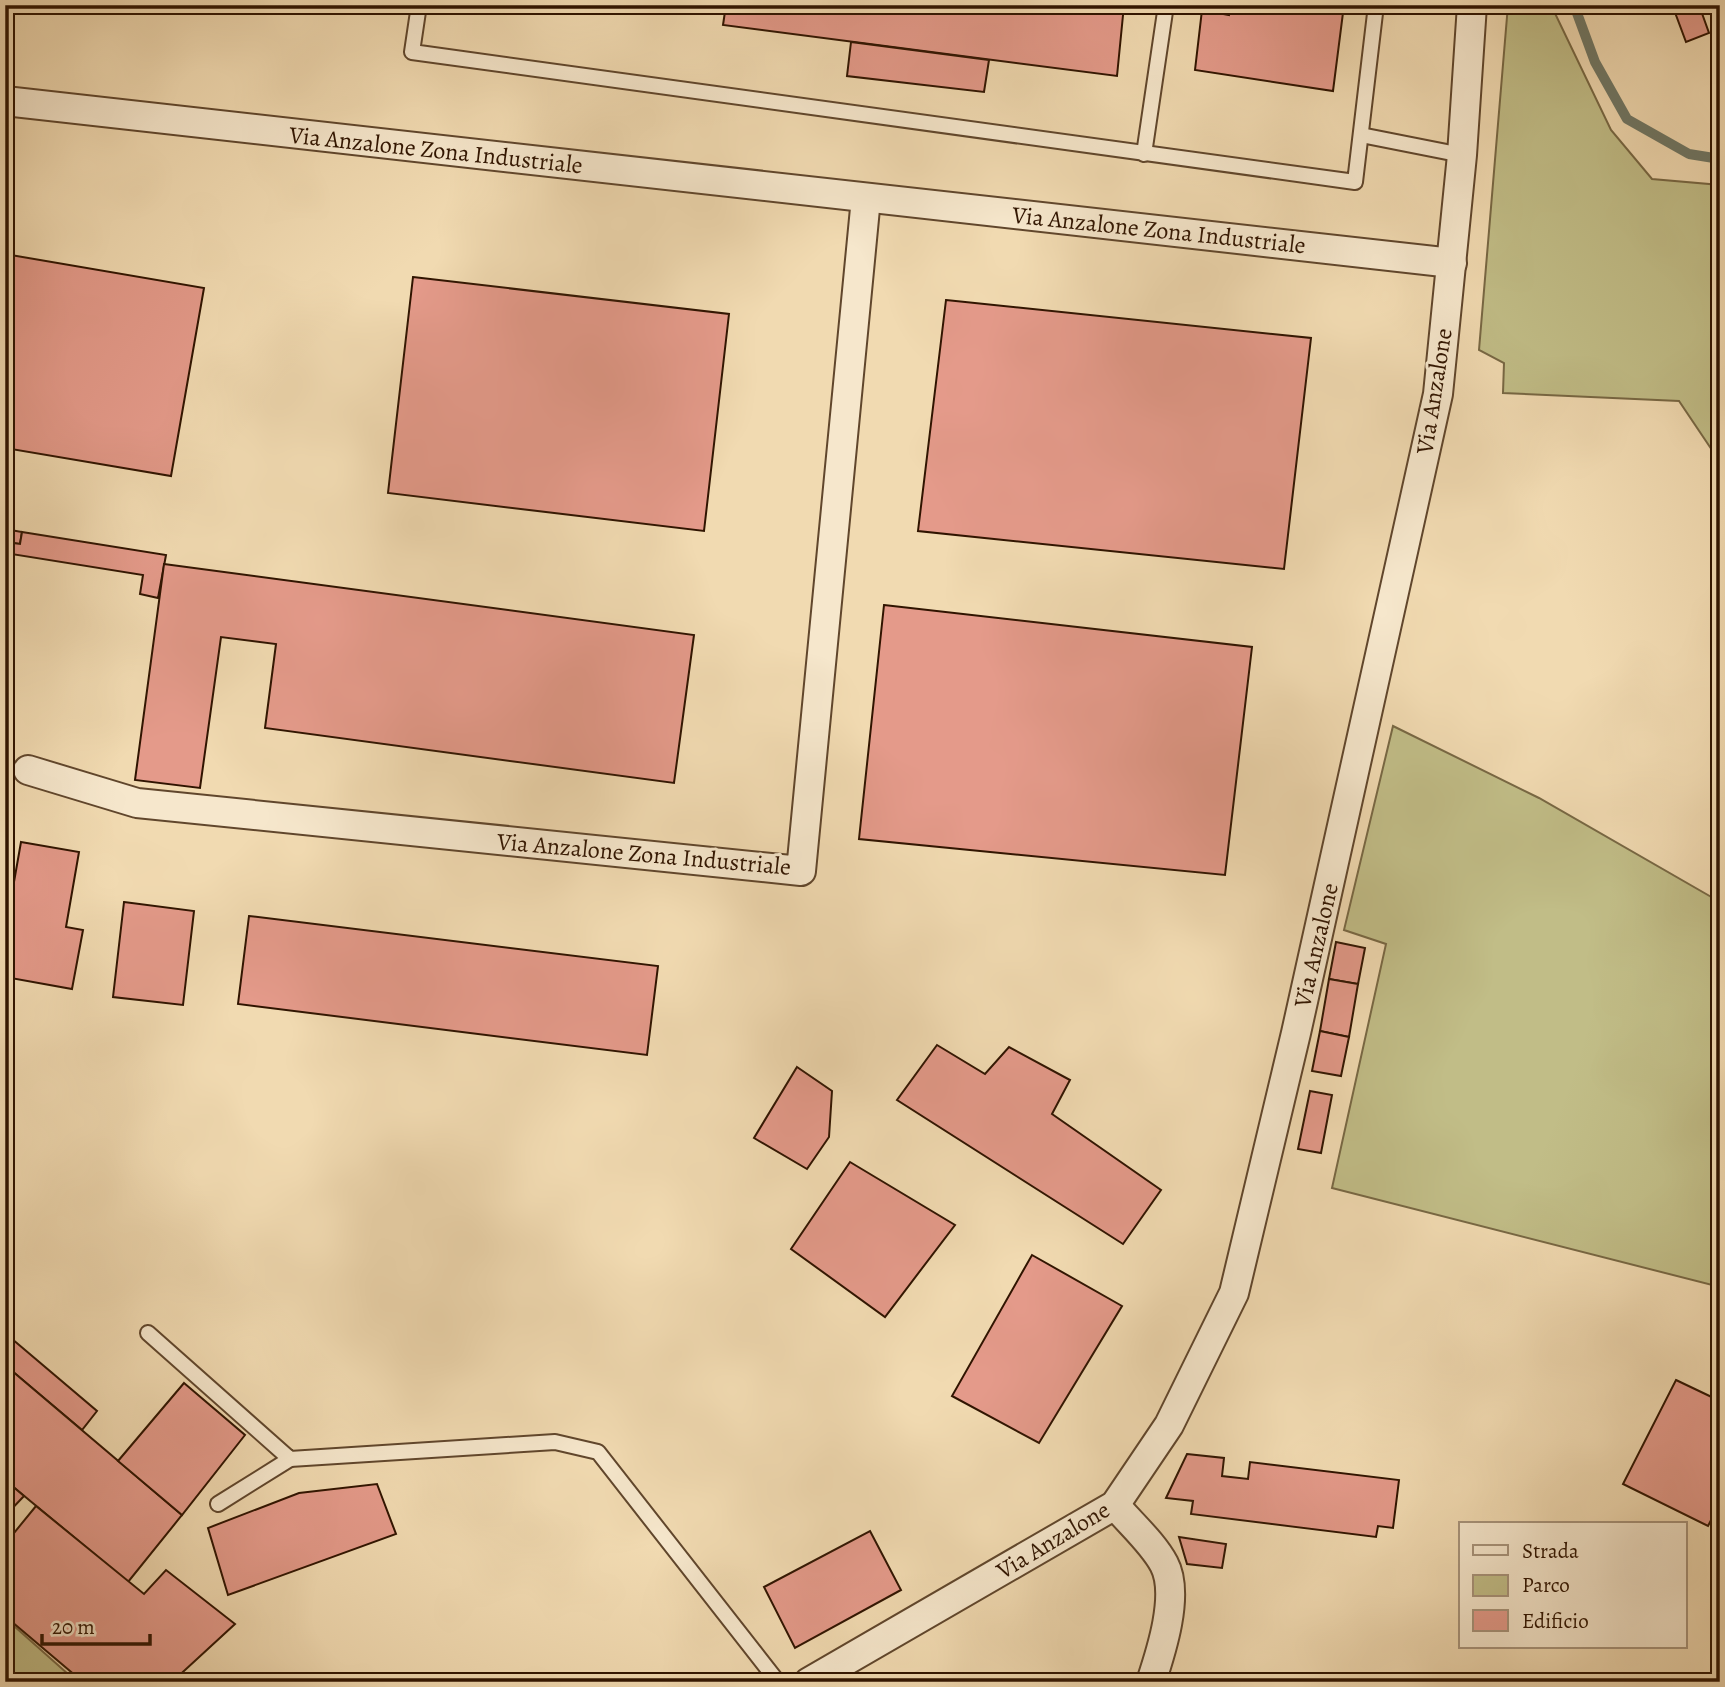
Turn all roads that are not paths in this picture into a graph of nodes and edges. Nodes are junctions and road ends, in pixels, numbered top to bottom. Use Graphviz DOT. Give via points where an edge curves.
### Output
graph roads {
  1 [pos="419,5"];
  2 [pos="1166,5"];
  3 [pos="1376,5"];
  4 [pos="1472,5"];
  5 [pos="5,102"];
  6 [pos="1361,135"];
  7 [pos="1144,153"];
  8 [pos="1462,155"];
  9 [pos="866,198"];
  10 [pos="1452,263"];
  11 [pos="28,770"];
  12 [pos="148,1333"];
  13 [pos="290,1459"];
  14 [pos="218,1504"];
  15 [pos="1115,1505"];
  16 [pos="778,1682"];
  17 [pos="808,1682"];
  18 [pos="1151,1682"];
  1 -- 7 [label="lane" via="412,52"];
  2 -- 7 [label="lane"];
  3 -- 6 [label="lane"];
  4 -- 8 [label="street, Via Anzalone"];
  5 -- 9 [label="street, Via Anzalone Zona Industriale"];
  6 -- 7 [label="lane" via="1355,183"];
  6 -- 8 [label="lane"];
  8 -- 10 [label="street, Via Anzalone"];
  9 -- 10 [label="street, Via Anzalone Zona Industriale"];
  9 -- 11 [label="street, Via Anzalone Zona Industriale" via="801,871 137,803"];
  10 -- 15 [label="street, Via Anzalone" via="1438,394 1234,1293 1169,1425"];
  12 -- 13 [label="lane"];
  13 -- 14 [label="lane"];
  13 -- 16 [label="lane" via="555,1442 598,1452"];
  15 -- 17 [label="street, Via Anzalone"];
  15 -- 18 [label="street" via="1165,1565 1171,1590 1163,1648"];
}
